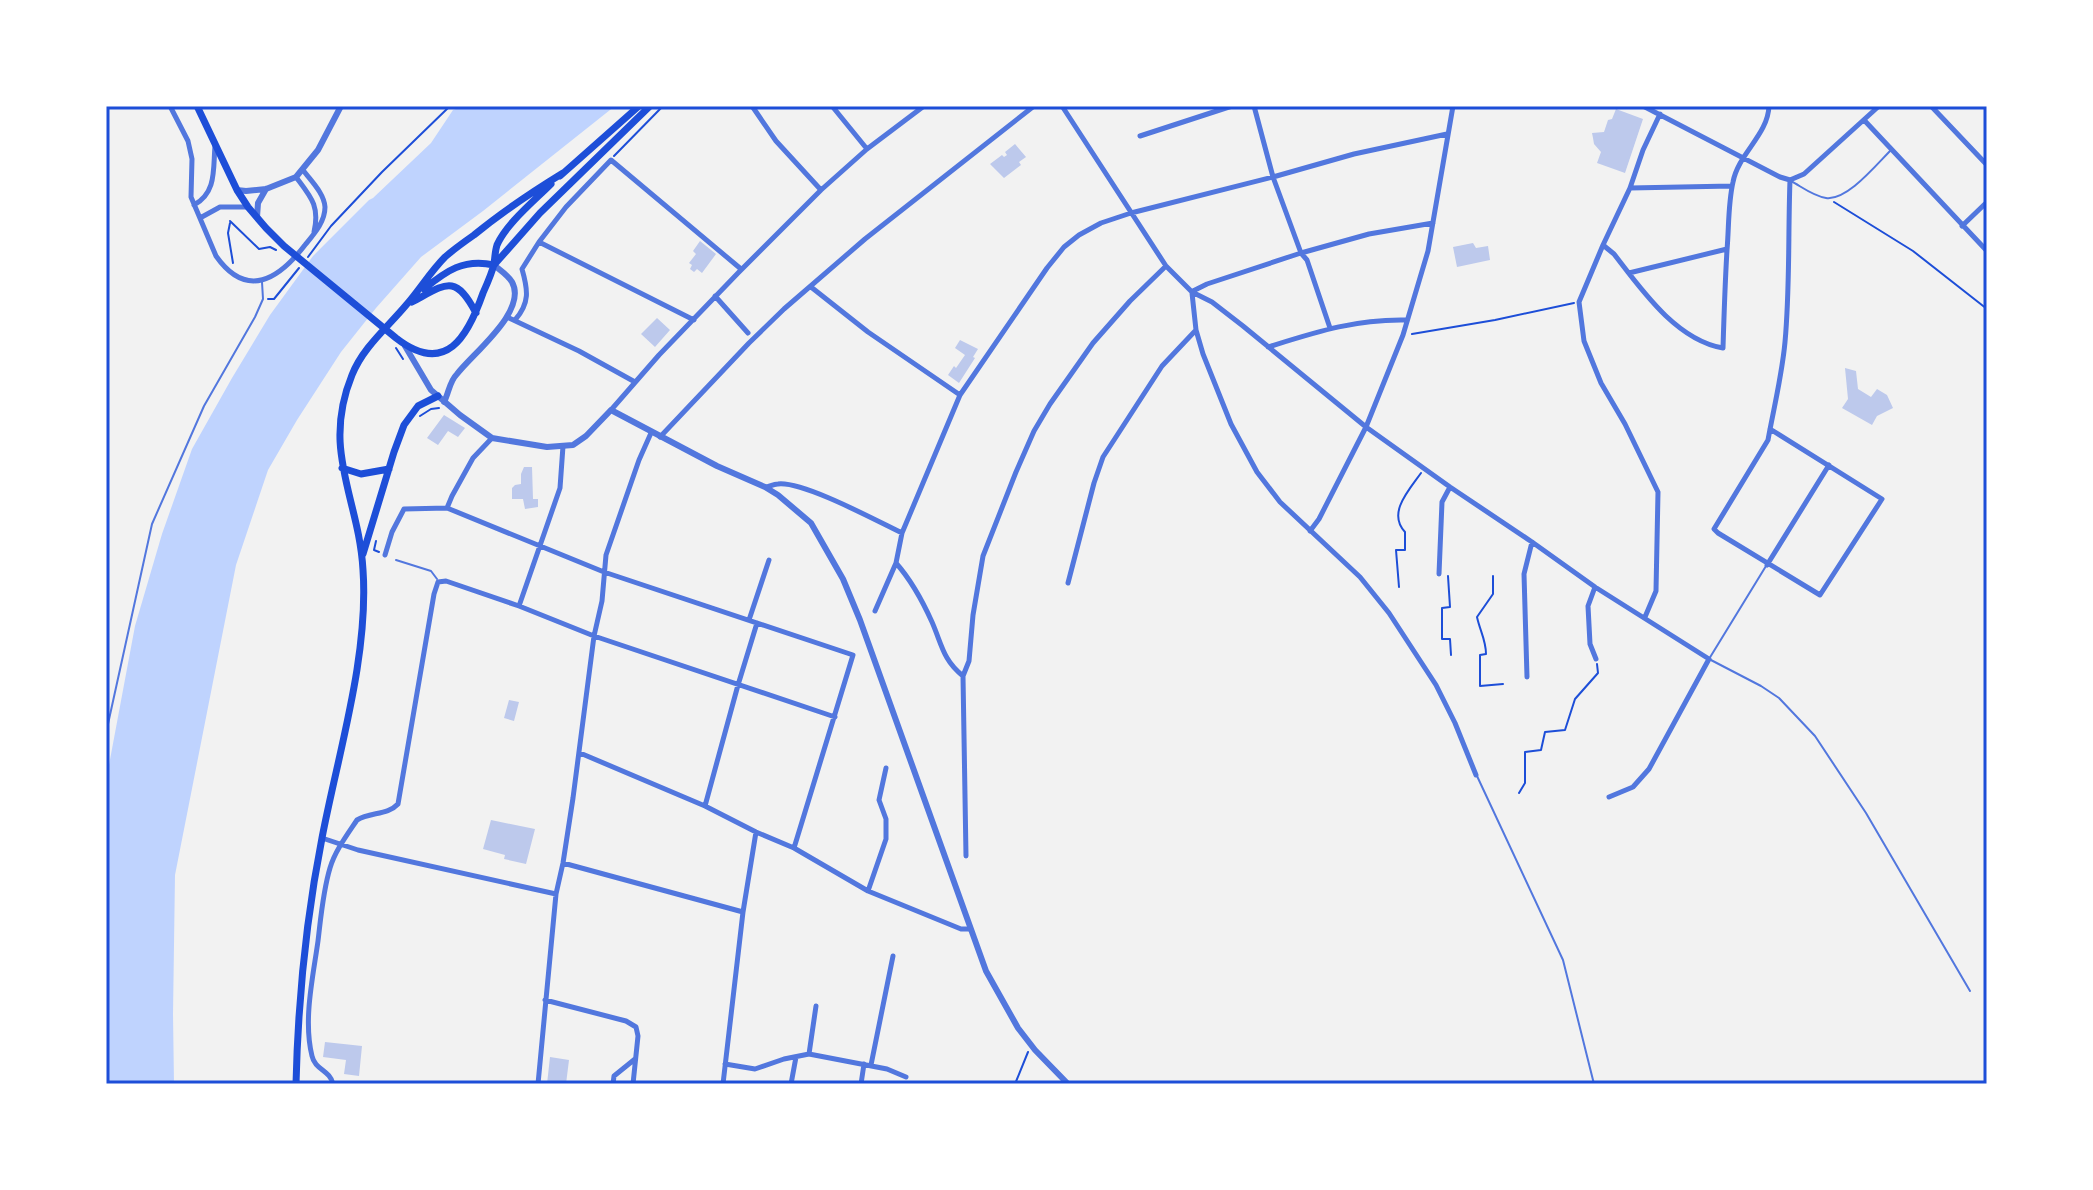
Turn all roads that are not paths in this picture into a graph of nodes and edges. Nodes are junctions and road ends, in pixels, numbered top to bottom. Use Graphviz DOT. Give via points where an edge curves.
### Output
graph roads {
  1 [pos="170,106"];
  2 [pos="197,106"];
  3 [pos="341,106"];
  4 [pos="639,106"];
  5 [pos="650,106"];
  6 [pos="752,106"];
  7 [pos="832,106"];
  8 [pos="924,106"];
  9 [pos="1034,106"];
  10 [pos="1062,106"];
  11 [pos="1232,106"];
  12 [pos="1254,106"];
  13 [pos="1453,106"];
  14 [pos="1643,106"];
  15 [pos="1769,106"];
  16 [pos="1879,106"];
  17 [pos="1931,106"];
  18 [pos="1660,114"];
  19 [pos="1864,120"];
  20 [pos="1447,134"];
  21 [pos="1140,136"];
  22 [pos="215,145"];
  23 [pos="867,149"];
  24 [pos="1892,149"];
  25 [pos="1743,157"];
  26 [pos="1987,165"];
  27 [pos="303,170"];
  28 [pos="563,173"];
  29 [pos="296,177"];
  30 [pos="1273,177"];
  31 [pos="1790,180"];
  32 [pos="1732,186"];
  33 [pos="1630,188"];
  34 [pos="266,189"];
  35 [pos="237,190"];
  36 [pos="821,190"];
  37 [pos="1987,202"];
  38 [pos="194,205"];
  39 [pos="248,207"];
  40 [pos="1131,213"];
  41 [pos="257,217"];
  42 [pos="200,218"];
  43 [pos="1433,223"];
  44 [pos="1962,226"];
  45 [pos="314,233"];
  46 [pos="539,242"];
  47 [pos="1603,245"];
  48 [pos="1727,249"];
  49 [pos="1987,251"];
  50 [pos="1301,253"];
  51 [pos="494,265"];
  52 [pos="1166,266"];
  53 [pos="741,269"];
  54 [pos="1629,273"];
  55 [pos="262,281"];
  56 [pos="811,287"];
  57 [pos="1192,292"];
  58 [pos="715,296"];
  59 [pos="407,304"];
  60 [pos="476,313"];
  61 [pos="505,319"];
  62 [pos="515,320"];
  63 [pos="694,320"];
  64 [pos="1406,320"];
  65 [pos="1330,328"];
  66 [pos="1196,330"];
  67 [pos="748,333"];
  68 [pos="405,346"];
  69 [pos="1268,347"];
  70 [pos="635,382"];
  71 [pos="960,395"];
  72 [pos="441,402"];
  73 [pos="611,410"];
  74 [pos="1366,427"];
  75 [pos="1770,429"];
  76 [pos="651,433"];
  77 [pos="660,437"];
  78 [pos="492,438"];
  79 [pos="563,446"];
  80 [pos="1829,465"];
  81 [pos="342,468"];
  82 [pos="389,469"];
  83 [pos="765,487"];
  84 [pos="1450,487"];
  85 [pos="447,508"];
  86 [pos="1310,531"];
  87 [pos="902,533"];
  88 [pos="1532,542"];
  89 [pos="540,546"];
  90 [pos="385,555"];
  91 [pos="362,556"];
  92 [pos="396,560"];
  93 [pos="769,560"];
  94 [pos="896,563"];
  95 [pos="1767,565"];
  96 [pos="604,572"];
  97 [pos="1439,574"];
  98 [pos="438,582"];
  99 [pos="1068,583"];
  100 [pos="1595,587"];
  101 [pos="519,606"];
  102 [pos="875,611"];
  103 [pos="1645,617"];
  104 [pos="749,620"];
  105 [pos="757,623"];
  106 [pos="594,636"];
  107 [pos="1596,659"];
  108 [pos="1709,659"];
  109 [pos="963,676"];
  110 [pos="1527,677"];
  111 [pos="738,685"];
  112 [pos="835,717"];
  113 [pos="106,733"];
  114 [pos="580,753"];
  115 [pos="886,768"];
  116 [pos="1476,775"];
  117 [pos="1609,797"];
  118 [pos="705,806"];
  119 [pos="756,832"];
  120 [pos="322,838"];
  121 [pos="342,845"];
  122 [pos="794,848"];
  123 [pos="966,856"];
  124 [pos="563,863"];
  125 [pos="868,891"];
  126 [pos="556,894"];
  127 [pos="743,912"];
  128 [pos="970,929"];
  129 [pos="893,956"];
  130 [pos="1970,991"];
  131 [pos="545,1000"];
  132 [pos="816,1006"];
  133 [pos="809,1054"];
  134 [pos="796,1057"];
  135 [pos="635,1058"];
  136 [pos="725,1064"];
  137 [pos="868,1065"];
  138 [pos="906,1077"];
  139 [pos="296,1084"];
  140 [pos="333,1084"];
  141 [pos="538,1084"];
  142 [pos="613,1084"];
  143 [pos="633,1084"];
  144 [pos="723,1084"];
  145 [pos="791,1084"];
  146 [pos="861,1084"];
  147 [pos="1068,1084"];
  148 [pos="1594,1084"];
  1 -- 38 [label="street" via="188,141"];
  2 -- 22 [label="main road"];
  3 -- 27 [label="street"];
  4 -- 28 [label="main road"];
  5 -- 51 [label="main road"];
  6 -- 36 [label="street"];
  7 -- 23 [label="street"];
  8 -- 23 [label="street"];
  9 -- 56 [label="street"];
  10 -- 40 [label="street"];
  11 -- 21 [label="street"];
  12 -- 30 [label="street"];
  13 -- 20 [label="street"];
  14 -- 18 [label="street"];
  15 -- 25 [label="street" via="1765,126"];
  16 -- 19 [label="street"];
  17 -- 26 [label="street"];
  18 -- 25 [label="street"];
  18 -- 33 [label="street"];
  19 -- 24 [label="street"];
  19 -- 31 [label="street" via="1804,174"];
  20 -- 30 [label="street"];
  20 -- 43 [label="street"];
  22 -- 35 [label="main road"];
  22 -- 38 [label="street" via="211,188"];
  23 -- 36 [label="street"];
  24 -- 31 [label="lane" via="1845,193 1829,199"];
  24 -- 44 [label="street"];
  25 -- 31 [label="street"];
  25 -- 32 [label="street"];
  27 -- 29 [label="street"];
  27 -- 45 [label="street" via="325,206"];
  28 -- 51 [label="main road" via="508,229 498,243"];
  28 -- 59 [label="main road" via="446,257"];
  29 -- 34 [label="street"];
  29 -- 45 [label="street" via="316,210"];
  30 -- 40 [label="street"];
  30 -- 50 [label="street"];
  31 -- 75 [label="street" via="1785,341"];
  32 -- 33 [label="street"];
  32 -- 48 [label="street"];
  33 -- 47 [label="street"];
  34 -- 35 [label="street"];
  34 -- 41 [label="street"];
  35 -- 39 [label="main road"];
  36 -- 53 [label="street"];
  37 -- 44 [label="street"];
  38 -- 42 [label="street"];
  39 -- 41 [label="main road"];
  39 -- 42 [label="street" via="220,207"];
  40 -- 52 [label="street"];
  40 -- 71 [label="street" via="1101,223 1064,247"];
  41 -- 68 [label="main road" via="282,249"];
  42 -- 55 [label="street" via="222,264 236,276"];
  43 -- 50 [label="street"];
  43 -- 64 [label="street"];
  44 -- 49 [label="street"];
  45 -- 55 [label="street" via="290,264"];
  46 -- 53 [label="street" via="611,160"];
  46 -- 62 [label="street" via="522,269 528,288"];
  46 -- 63 [label="street"];
  47 -- 54 [label="street"];
  47 -- 103 [label="street" via="1579,302 1584,341 1601,383 1658,492 1656,591"];
  48 -- 54 [label="street"];
  48 -- 54 [label="street" via="1723,348 1674,325"];
  50 -- 57 [label="street"];
  50 -- 65 [label="street"];
  51 -- 59 [label="main road" via="474,262 453,268"];
  51 -- 60 [label="main road"];
  51 -- 61 [label="street" via="507,275 515,292"];
  52 -- 57 [label="street"];
  52 -- 109 [label="street" via="1093,343 1034,431 983,556"];
  53 -- 58 [label="street"];
  55 -- 113 [label="lane" via="263,299 255,317 204,406 152,524"];
  56 -- 71 [label="street"];
  56 -- 77 [label="street" via="759,333"];
  57 -- 66 [label="street"];
  57 -- 69 [label="street"];
  58 -- 63 [label="street"];
  58 -- 67 [label="street"];
  59 -- 60 [label="main road" via="452,285"];
  59 -- 81 [label="main road" via="352,375 340,418"];
  60 -- 68 [label="main road" via="452,348 425,353"];
  61 -- 62 [label="street"];
  61 -- 72 [label="street" via="455,375"];
  62 -- 70 [label="street"];
  63 -- 70 [label="street"];
  64 -- 65 [label="street"];
  64 -- 74 [label="street"];
  65 -- 69 [label="street"];
  66 -- 86 [label="street" via="1231,424 1257,472"];
  66 -- 99 [label="street" via="1162,366 1103,457"];
  68 -- 72 [label="street"];
  69 -- 74 [label="street"];
  70 -- 73 [label="street"];
  71 -- 87 [label="street"];
  72 -- 78 [label="street"];
  72 -- 82 [label="main road" via="424,401 411,415"];
  73 -- 76 [label="street"];
  73 -- 79 [label="street" via="580,441"];
  74 -- 84 [label="street"];
  74 -- 86 [label="street"];
  75 -- 80 [label="street"];
  75 -- 95 [label="street" via="1714,529"];
  76 -- 77 [label="street"];
  76 -- 96 [label="street"];
  77 -- 83 [label="street"];
  78 -- 79 [label="street"];
  78 -- 85 [label="street" via="473,458"];
  79 -- 89 [label="street" via="560,488"];
  80 -- 95 [label="street"];
  80 -- 95 [label="street" via="1882,499 1820,595"];
  81 -- 82 [label="main road" via="361,474"];
  81 -- 91 [label="main road"];
  82 -- 91 [label="main road"];
  83 -- 87 [label="street" via="793,485"];
  83 -- 128 [label="street" via="811,523 843,579"];
  84 -- 88 [label="street"];
  84 -- 97 [label="street" via="1442,502"];
  85 -- 89 [label="street"];
  85 -- 90 [label="street" via="404,509"];
  86 -- 116 [label="street" via="1360,577 1389,613 1436,685"];
  87 -- 94 [label="street"];
  88 -- 100 [label="street"];
  88 -- 110 [label="street" via="1524,574"];
  89 -- 96 [label="street"];
  89 -- 101 [label="street"];
  91 -- 120 [label="main road" via="364,610 354,688"];
  92 -- 98 [label="lane" via="431,571"];
  93 -- 104 [label="street"];
  94 -- 102 [label="street"];
  94 -- 109 [label="street" via="931,620 950,665"];
  95 -- 108 [label="lane"];
  96 -- 104 [label="street"];
  96 -- 106 [label="street"];
  98 -- 101 [label="street"];
  98 -- 121 [label="street" via="398,804 357,820"];
  100 -- 103 [label="street"];
  100 -- 107 [label="street" via="1588,606"];
  101 -- 106 [label="street"];
  103 -- 108 [label="street"];
  104 -- 105 [label="street"];
  105 -- 111 [label="street"];
  105 -- 112 [label="street" via="853,655"];
  106 -- 111 [label="street"];
  106 -- 114 [label="street"];
  108 -- 117 [label="street" via="1649,769 1633,787"];
  108 -- 130 [label="lane" via="1779,698 1815,736"];
  109 -- 123 [label="street"];
  111 -- 112 [label="street"];
  111 -- 118 [label="street"];
  112 -- 122 [label="street"];
  114 -- 118 [label="street"];
  114 -- 124 [label="street"];
  115 -- 125 [label="street" via="879,800 886,839"];
  116 -- 148 [label="lane" via="1563,960"];
  118 -- 119 [label="street"];
  119 -- 122 [label="street"];
  119 -- 127 [label="street"];
  120 -- 121 [label="street"];
  120 -- 139 [label="main road" via="302,978"];
  121 -- 126 [label="street"];
  121 -- 140 [label="street" via="327,881 310,1006 312,1056"];
  122 -- 125 [label="street"];
  124 -- 126 [label="street"];
  124 -- 127 [label="street"];
  125 -- 128 [label="street"];
  126 -- 131 [label="street"];
  127 -- 136 [label="street"];
  128 -- 147 [label="street" via="1008,1012"];
  129 -- 137 [label="street"];
  131 -- 135 [label="street" via="636,1027"];
  131 -- 141 [label="street"];
  132 -- 133 [label="street"];
  133 -- 134 [label="street"];
  133 -- 137 [label="street"];
  134 -- 136 [label="street" via="755,1069"];
  134 -- 145 [label="street"];
  135 -- 142 [label="street" via="614,1076"];
  135 -- 143 [label="street"];
  136 -- 144 [label="street"];
  137 -- 138 [label="street"];
  137 -- 146 [label="street"];
}
